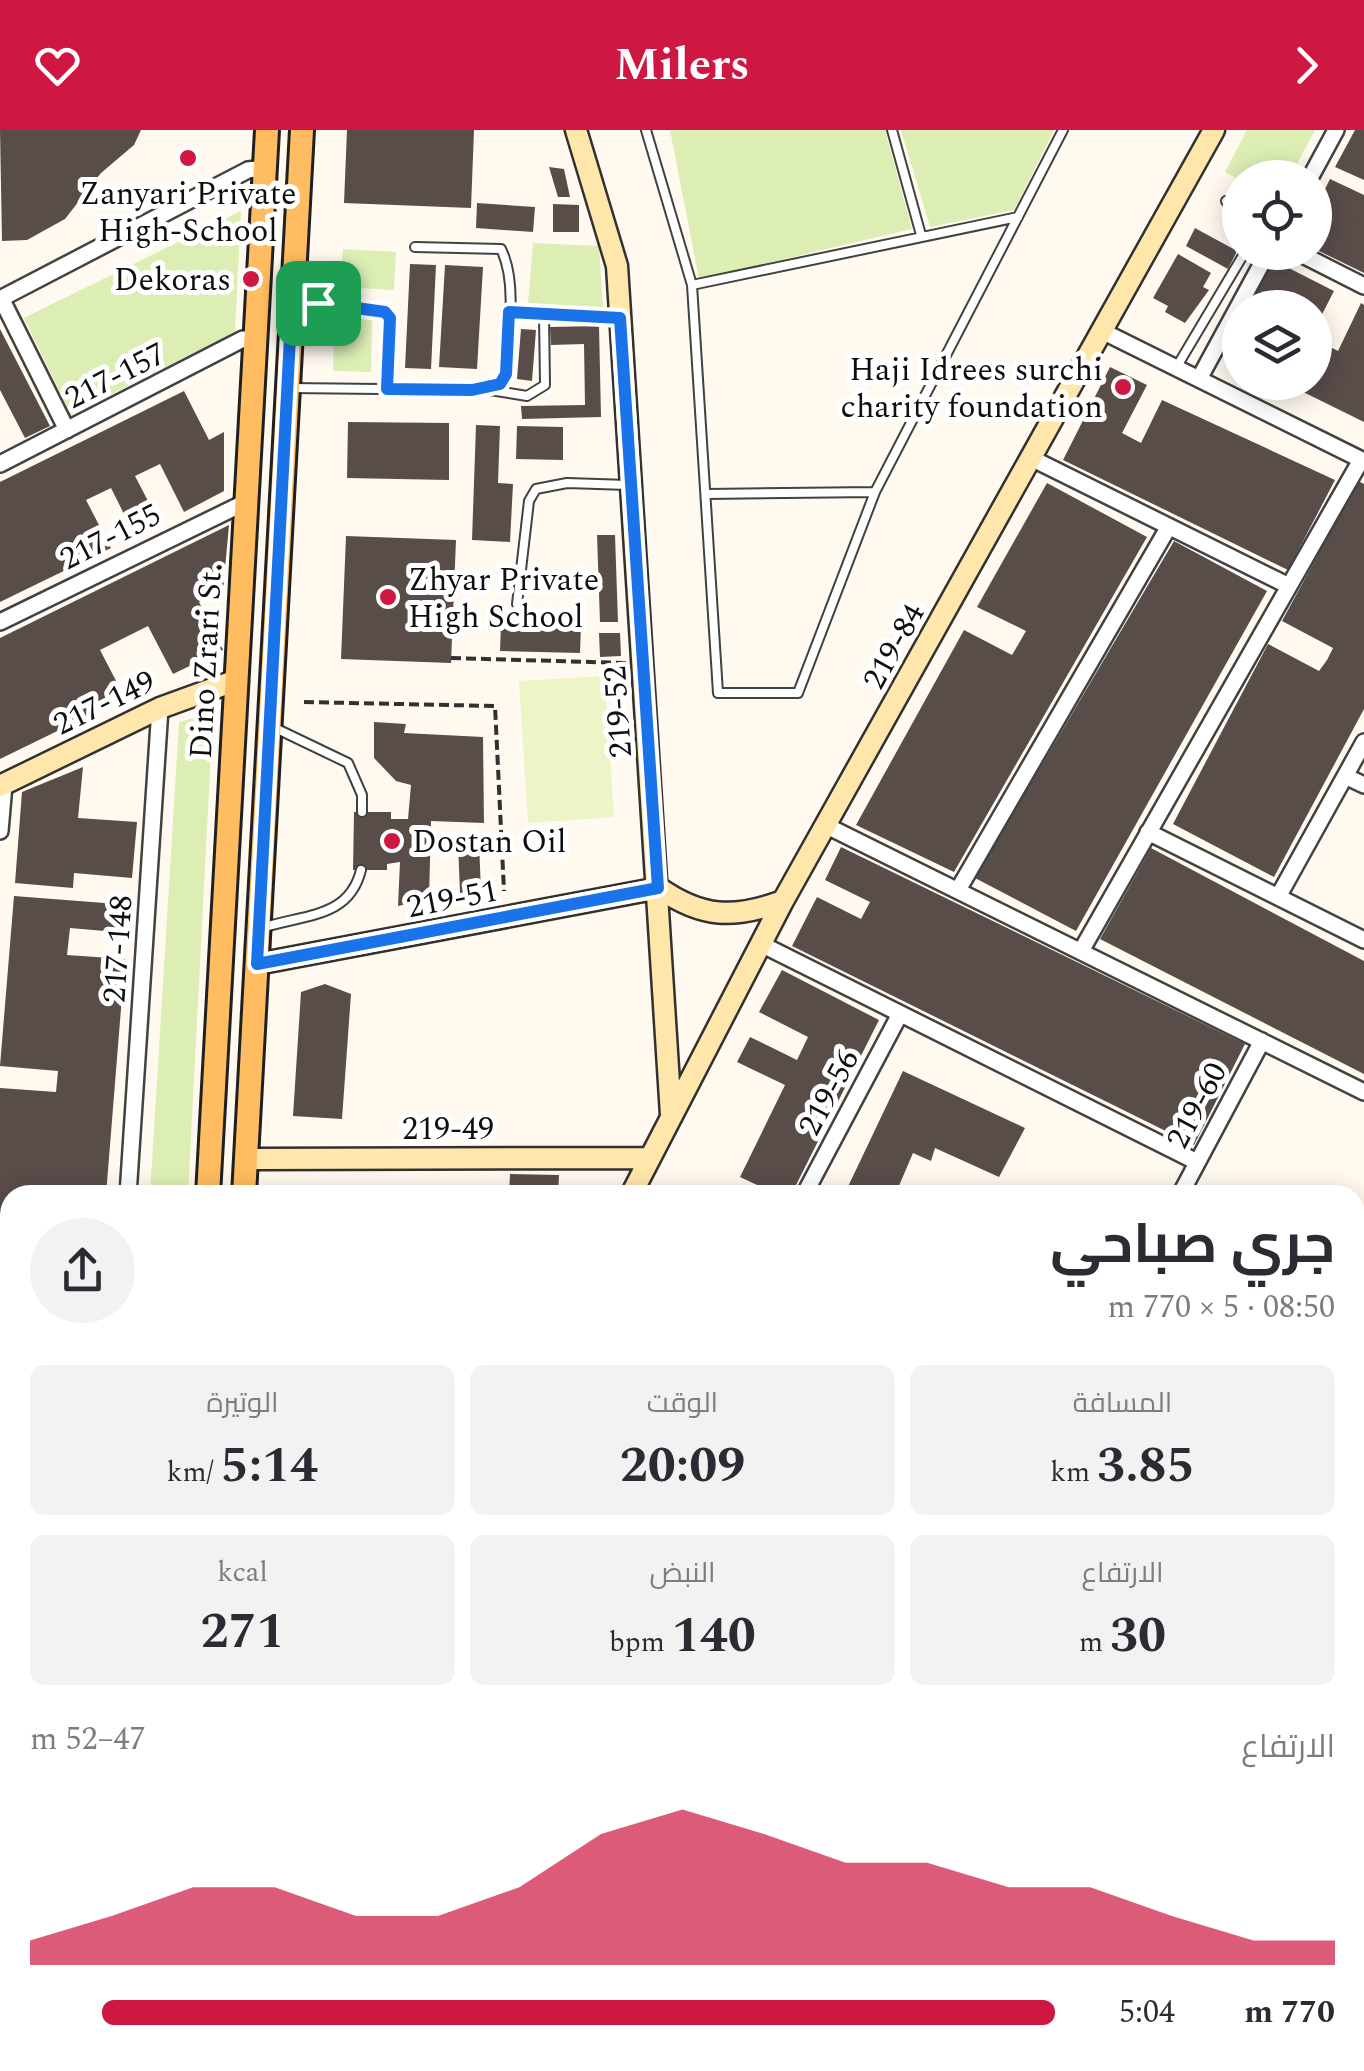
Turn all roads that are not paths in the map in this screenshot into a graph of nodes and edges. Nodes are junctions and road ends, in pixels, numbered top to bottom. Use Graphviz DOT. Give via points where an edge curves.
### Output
graph roads {
  1 [pos="267,130"];
  2 [pos="302,130"];
  3 [pos="576,130"];
  4 [pos="646,130"];
  5 [pos="892,130"];
  6 [pos="1064,130"];
  7 [pos="1214,130"];
  8 [pos="1336,130"];
  9 [pos="1320,160"];
  10 [pos="265,168"];
  11 [pos="1018,217"];
  12 [pos="921,235"];
  13 [pos="415,247"];
  14 [pos="1234,270"];
  15 [pos="1258,270"];
  16 [pos="1332,270"];
  17 [pos="692,285"];
  18 [pos="1364,286"];
  19 [pos="1,299"];
  20 [pos="292,299"];
  21 [pos="509,312"];
  22 [pos="544,315"];
  23 [pos="620,318"];
  24 [pos="1102,332"];
  25 [pos="255,340"];
  26 [pos="1176,368"];
  27 [pos="1199,380"];
  28 [pos="287,388"];
  29 [pos="387,389"];
  30 [pos="488,390"];
  31 [pos="67,430"];
  32 [pos="1033,459"];
  33 [pos="1363,460"];
  34 [pos="0,464"];
  35 [pos="632,485"];
  36 [pos="875,492"];
  37 [pos="706,494"];
  38 [pos="246,502"];
  39 [pos="1168,528"];
  40 [pos="1289,586"];
  41 [pos="516,604"];
  42 [pos="0,622"];
  43 [pos="237,680"];
  44 [pos="160,708"];
  45 [pos="269,725"];
  46 [pos="1364,742"];
  47 [pos="1345,776"];
  48 [pos="2,785"];
  49 [pos="1364,785"];
  50 [pos="362,812"];
  51 [pos="827,826"];
  52 [pos="0,831"];
  53 [pos="1148,832"];
  54 [pos="362,870"];
  55 [pos="658,888"];
  56 [pos="958,890"];
  57 [pos="1278,897"];
  58 [pos="783,902"];
  59 [pos="259,929"];
  60 [pos="1364,940"];
  61 [pos="761,944"];
  62 [pos="1081,951"];
  63 [pos="257,964"];
  64 [pos="900,1014"];
  65 [pos="1262,1041"];
  66 [pos="1364,1092"];
  67 [pos="672,1117"];
  68 [pos="246,1158"];
  69 [pos="650,1158"];
  70 [pos="1198,1162"];
  71 [pos="129,1185"];
  72 [pos="209,1185"];
  73 [pos="245,1185"];
  74 [pos="636,1185"];
  75 [pos="809,1185"];
  76 [pos="1185,1185"];
  1 -- 10 [label="main road, Dino Zrari St."];
  2 -- 20 [label="main road, Dino Zrari St."];
  3 -- 23 [label="street, 219-52" via="617,266"];
  4 -- 17 [label="lane"];
  5 -- 12 [label="lane"];
  6 -- 11 [label="lane"];
  7 -- 24 [label="street, 219-84"];
  8 -- 9 [label="street"];
  10 -- 19 [label="street" via="248,170"];
  10 -- 25 [label="main road, Dino Zrari St."];
  11 -- 12 [label="lane"];
  11 -- 36 [label="lane"];
  12 -- 17 [label="lane"];
  13 -- 21 [label="lane" via="501,249"];
  14 -- 26 [label="lane"];
  15 -- 27 [label="street"];
  16 -- 18 [label="street"];
  17 -- 37 [label="lane"];
  19 -- 31 [label="street"];
  20 -- 28 [label="main road, Dino Zrari St."];
  20 -- 29 [label="lane" via="385,312"];
  21 -- 22 [label="lane"];
  21 -- 30 [label="lane" via="506,374"];
  22 -- 23 [label="lane"];
  22 -- 30 [label="lane" via="545,385 528,396"];
  23 -- 35 [label="street, 219-52"];
  24 -- 26 [label="street"];
  24 -- 32 [label="street, 219-84"];
  25 -- 31 [label="street, 217-157" via="243,340"];
  25 -- 38 [label="main road, Dino Zrari St."];
  26 -- 27 [label="street"];
  27 -- 33 [label="street"];
  28 -- 29 [label="lane"];
  28 -- 45 [label="main road, Dino Zrari St."];
  29 -- 30 [label="lane"];
  31 -- 34 [label="street, 217-157"];
  32 -- 39 [label="street"];
  32 -- 51 [label="street, 219-84"];
  33 -- 40 [label="street"];
  35 -- 41 [label="lane" via="536,489"];
  35 -- 55 [label="street, 219-52"];
  36 -- 37 [label="lane"];
  36 -- 37 [label="lane" via="798,693 718,693"];
  38 -- 42 [label="street, 217-155"];
  38 -- 43 [label="main road, Dino Zrari St."];
  39 -- 40 [label="street"];
  39 -- 56 [label="street"];
  40 -- 53 [label="street"];
  43 -- 44 [label="street, 217-149"];
  43 -- 72 [label="main road, Dino Zrari St."];
  44 -- 48 [label="street, 217-149"];
  44 -- 71 [label="street, 217-148"];
  45 -- 50 [label="lane" via="348,763"];
  45 -- 59 [label="main road, Dino Zrari St."];
  46 -- 47 [label="street"];
  47 -- 49 [label="street"];
  47 -- 57 [label="street"];
  48 -- 52 [label="street"];
  51 -- 56 [label="street"];
  51 -- 58 [label="street, 219-84"];
  53 -- 57 [label="street"];
  53 -- 62 [label="street"];
  54 -- 59 [label="lane" via="342,904"];
  55 -- 58 [label="street" via="680,904 729,916"];
  55 -- 63 [label="street, 219-51"];
  55 -- 67 [label="street, 219-52"];
  56 -- 62 [label="street"];
  57 -- 60 [label="street"];
  58 -- 61 [label="street, 219-84"];
  59 -- 63 [label="main road, Dino Zrari St."];
  61 -- 64 [label="street"];
  61 -- 67 [label="street, 219-84"];
  62 -- 65 [label="street"];
  63 -- 68 [label="main road, Dino Zrari St."];
  64 -- 70 [label="street"];
  64 -- 75 [label="street, 219-56"];
  65 -- 66 [label="street"];
  65 -- 70 [label="street, 219-60"];
  67 -- 69 [label="street, 219-84"];
  68 -- 69 [label="street, 219-49"];
  68 -- 73 [label="main road, Dino Zrari St."];
  69 -- 74 [label="street, 219-84"];
  70 -- 76 [label="street, 219-60"];
}
